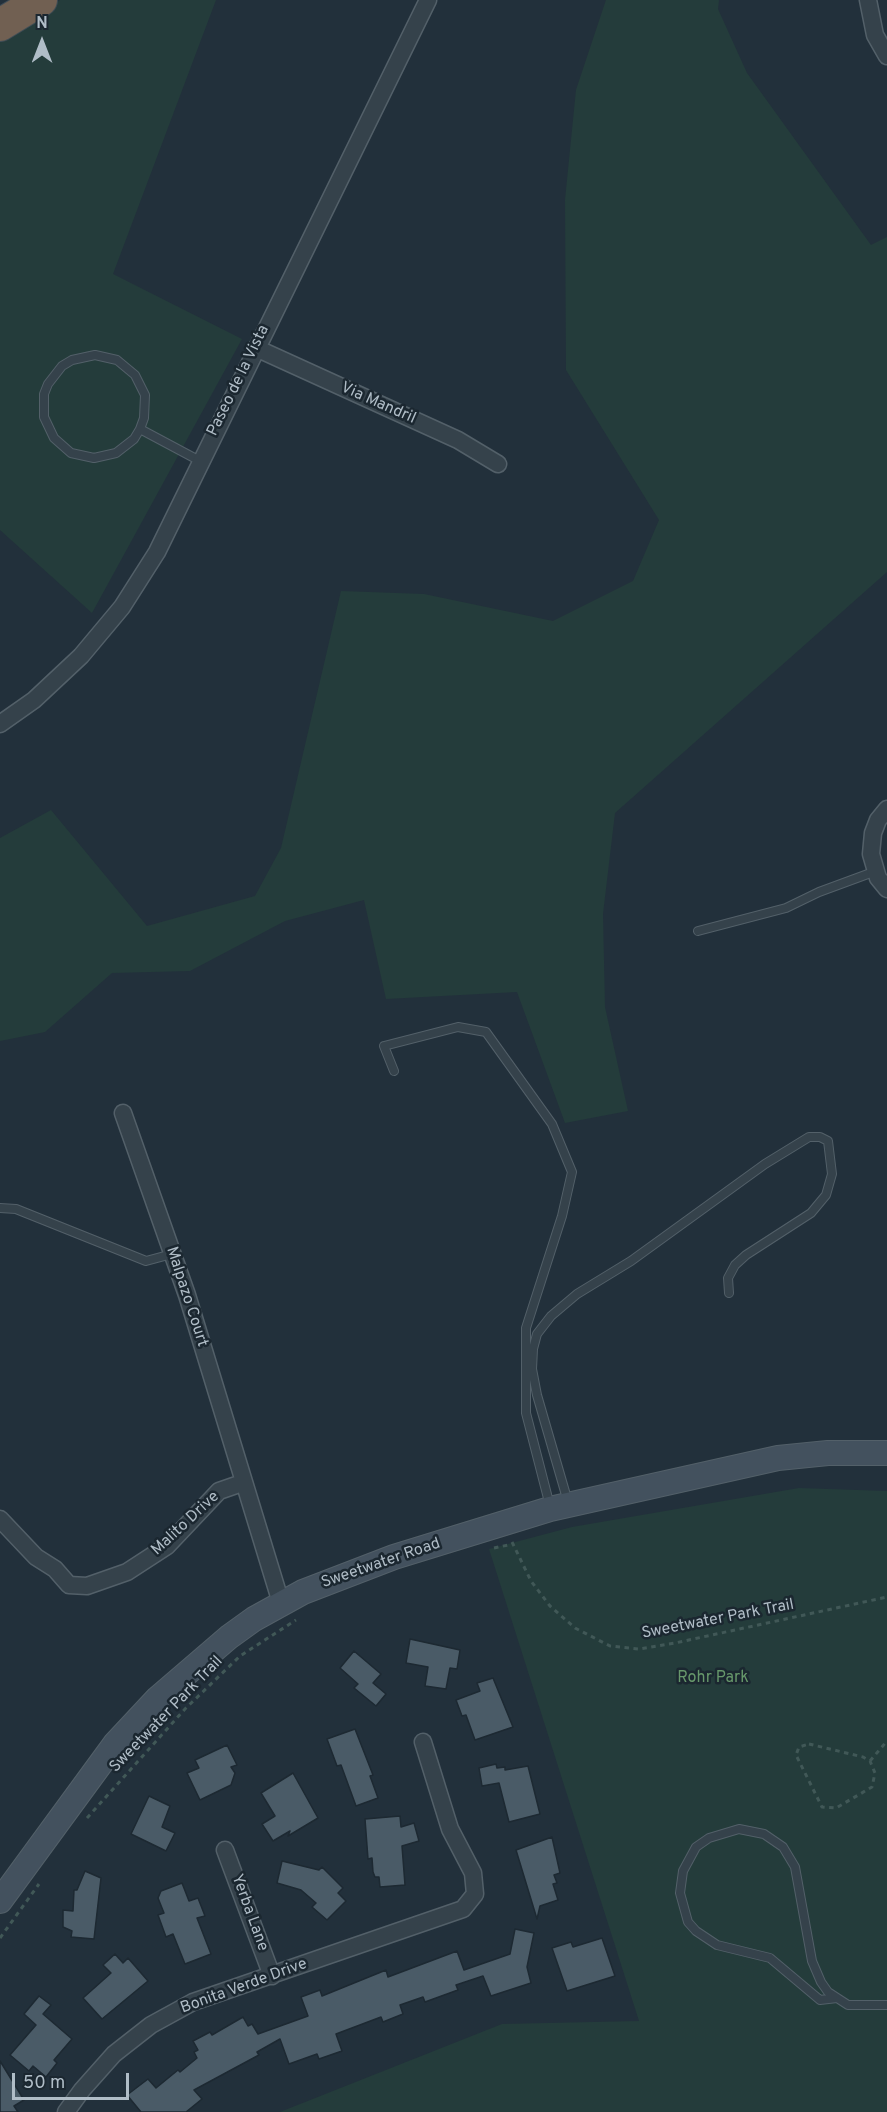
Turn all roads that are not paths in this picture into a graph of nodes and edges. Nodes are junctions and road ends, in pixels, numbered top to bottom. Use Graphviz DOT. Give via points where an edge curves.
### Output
graph roads {
  1 [pos="41,0"];
  2 [pos="428,0"];
  3 [pos="868,0"];
  4 [pos="0,25"];
  5 [pos="887,56"];
  6 [pos="256,348"];
  7 [pos="140,429"];
  8 [pos="200,461"];
  9 [pos="498,464"];
  10 [pos="0,724"];
  11 [pos="887,809"];
  12 [pos="876,871"];
  13 [pos="887,890"];
  14 [pos="698,930"];
  15 [pos="394,1071"];
  16 [pos="123,1113"];
  17 [pos="0,1208"];
  18 [pos="172,1254"];
  19 [pos="729,1293"];
  20 [pos="887,1453"];
  21 [pos="242,1483"];
  22 [pos="560,1507"];
  23 [pos="0,1518"];
  24 [pos="281,1603"];
  25 [pos="423,1742"];
  26 [pos="225,1850"];
  27 [pos="0,1901"];
  28 [pos="272,1976"];
  29 [pos="837,1998"];
  30 [pos="887,2005"];
  31 [pos="66,2112"];
  1 -- 4 [label="highway"];
  2 -- 6 [label="street, Paseo de la Vista"];
  3 -- 5 [label="street" via="875,35"];
  6 -- 8 [label="street, Paseo de la Vista"];
  6 -- 9 [label="street, Via Mandril" via="458,440"];
  7 -- 7 [label="lane" via="145,396 135,375 117,360 95,355 72,360 48,384 44,417 54,438 71,453 94,458 116,453"];
  7 -- 8 [label="lane"];
  8 -- 10 [label="street, Paseo de la Vista" via="157,552 122,607 58,679"];
  11 -- 12 [label="street" via="873,832 871,854"];
  12 -- 13 [label="street"];
  12 -- 14 [label="lane" via="786,908"];
  15 -- 22 [label="lane" via="384,1046 458,1027 486,1032 552,1124 572,1172 526,1328 526,1413"];
  16 -- 18 [label="street, Malpazo Court"];
  17 -- 18 [label="lane" via="16,1209 146,1261"];
  18 -- 21 [label="street, Malpazo Court"];
  19 -- 22 [label="lane" via="728,1278 735,1265 810,1213 826,1195 832,1174 828,1141 808,1137 765,1164 631,1261 577,1294 537,1334 533,1349 536,1386"];
  20 -- 22 [label="main road, Sweetwater Road" via="778,1458"];
  21 -- 23 [label="street, Malito Drive" via="219,1491 166,1546 127,1572 87,1586 69,1584 36,1557"];
  21 -- 24 [label="street, Malito Drive"];
  22 -- 24 [label="main road, Sweetwater Road" via="360,1568"];
  24 -- 27 [label="main road, Sweetwater Road" via="205,1656 136,1721"];
  25 -- 28 [label="street, Bonita Verde Drive" via="450,1829 473,1873 475,1894 463,1909"];
  26 -- 28 [label="street, Yerba Lane"];
  28 -- 31 [label="street, Bonita Verde Drive" via="193,2002 151,2025 98,2071"];
  29 -- 29 [label="lane" via="821,1982 812,1961 795,1867 783,1847 764,1834 739,1830 709,1838 696,1847 683,1871 680,1893 687,1922 717,1945 770,1958 820,2000"];
  29 -- 30 [label="lane" via="848,2006"];
}
